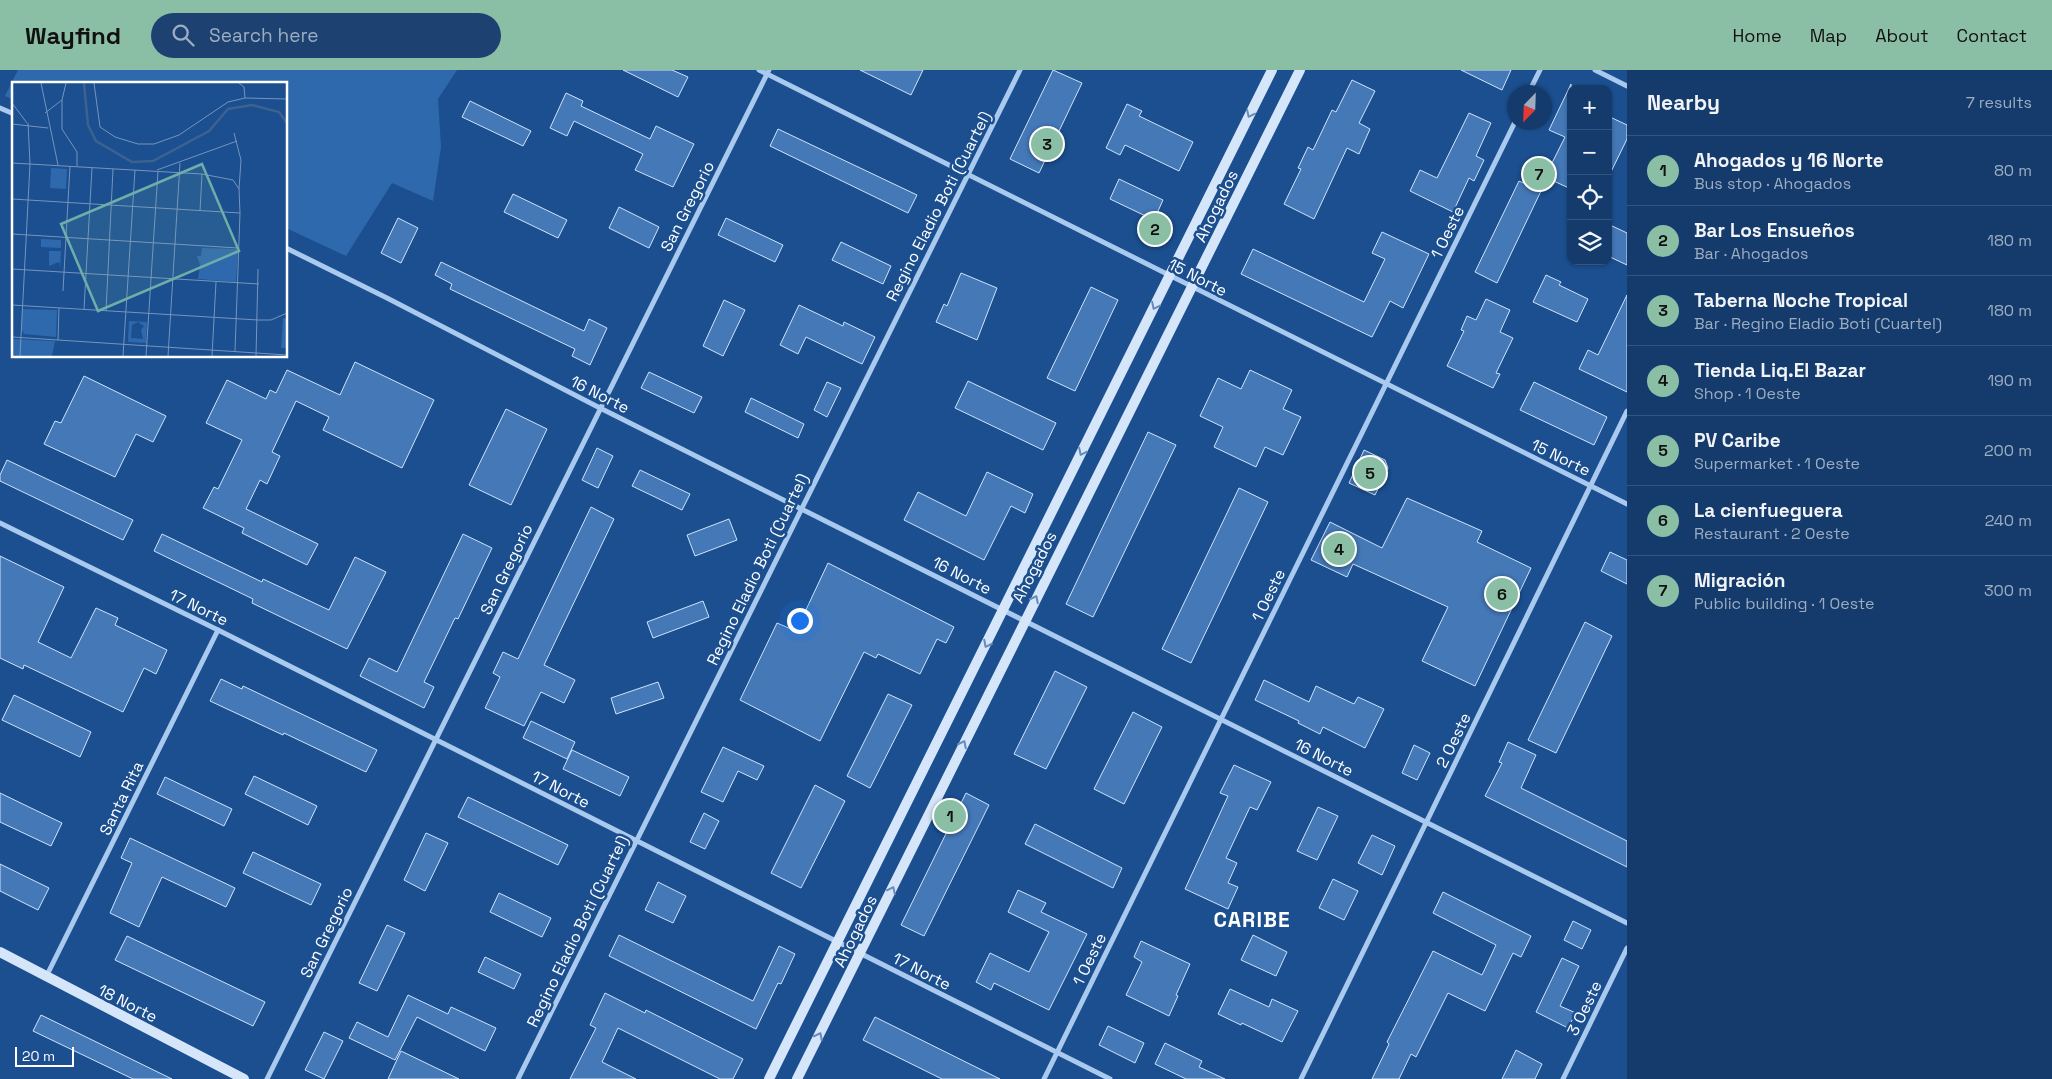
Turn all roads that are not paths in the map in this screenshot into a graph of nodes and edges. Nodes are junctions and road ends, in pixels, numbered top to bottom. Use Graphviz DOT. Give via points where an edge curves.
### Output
graph roads {
  1 [pos="759,70"];
  2 [pos="1020,70"];
  3 [pos="1272,70"];
  4 [pos="1300,70"];
  5 [pos="1540,70"];
  6 [pos="1595,70"];
  7 [pos="768,72"];
  8 [pos="1532,85"];
  9 [pos="1627,86"];
  10 [pos="0,108"];
  11 [pos="12,113"];
  12 [pos="1510,130"];
  13 [pos="968,175"];
  14 [pos="288,249"];
  15 [pos="1170,276"];
  16 [pos="1192,288"];
  17 [pos="1386,384"];
  18 [pos="600,408"];
  19 [pos="1627,411"];
  20 [pos="1590,486"];
  21 [pos="1627,504"];
  22 [pos="802,508"];
  23 [pos="0,523"];
  24 [pos="1004,610"];
  25 [pos="1025,620"];
  26 [pos="218,630"];
  27 [pos="1221,719"];
  28 [pos="436,740"];
  29 [pos="1427,822"];
  30 [pos="636,842"];
  31 [pos="1627,922"];
  32 [pos="837,943"];
  33 [pos="1627,948"];
  34 [pos="0,952"];
  35 [pos="860,954"];
  36 [pos="46,978"];
  37 [pos="1057,1053"];
  38 [pos="244,1079"];
  39 [pos="267,1079"];
  40 [pos="518,1079"];
  41 [pos="769,1079"];
  42 [pos="797,1079"];
  43 [pos="1044,1079"];
  44 [pos="1110,1079"];
  45 [pos="1301,1079"];
  46 [pos="1563,1079"];
  1 -- 7 [label="street, 15 Norte"];
  2 -- 13 [label="street, Regino Eladio Boti (Cuartel)"];
  3 -- 15 [label="main road, Ahogados, one-way"];
  4 -- 16 [label="main road, Ahogados"];
  5 -- 8 [label="street"];
  6 -- 9 [label="street"];
  7 -- 13 [label="street, 15 Norte"];
  7 -- 18 [label="street, San Gregorio"];
  10 -- 11 [label="street"];
  12 -- 17 [label="street, 1 Oeste"];
  13 -- 15 [label="street, 15 Norte"];
  13 -- 22 [label="street, Regino Eladio Boti (Cuartel)"];
  14 -- 18 [label="street, 16 Norte"];
  15 -- 16 [label="street, 15 Norte"];
  15 -- 24 [label="main road, Ahogados, one-way"];
  16 -- 17 [label="street, 15 Norte"];
  25 -- 16 [label="main road, Ahogados, one-way"];
  17 -- 20 [label="street, 15 Norte"];
  17 -- 27 [label="street, 1 Oeste"];
  18 -- 22 [label="street, 16 Norte"];
  18 -- 28 [label="street, San Gregorio"];
  19 -- 20 [label="street, 2 Oeste"];
  20 -- 21 [label="street, 15 Norte"];
  20 -- 29 [label="street, 2 Oeste"];
  22 -- 24 [label="street, 16 Norte"];
  22 -- 30 [label="street, Regino Eladio Boti (Cuartel)"];
  23 -- 26 [label="street, 17 Norte"];
  24 -- 25 [label="street, 16 Norte"];
  24 -- 32 [label="main road, Ahogados, one-way"];
  25 -- 27 [label="street, 16 Norte"];
  35 -- 25 [label="main road, Ahogados, one-way"];
  26 -- 28 [label="street, 17 Norte"];
  26 -- 36 [label="street, Santa Rita"];
  27 -- 29 [label="street, 16 Norte"];
  27 -- 37 [label="street, 1 Oeste"];
  28 -- 30 [label="street, 17 Norte"];
  28 -- 39 [label="street, San Gregorio"];
  29 -- 31 [label="street, 16 Norte"];
  29 -- 45 [label="street, 2 Oeste"];
  30 -- 32 [label="street, 17 Norte"];
  30 -- 40 [label="street, Regino Eladio Boti (Cuartel)"];
  32 -- 35 [label="street, 17 Norte"];
  32 -- 41 [label="main road, Ahogados"];
  33 -- 46 [label="street, 3 Oeste"];
  34 -- 36 [label="main road, 18 Norte"];
  35 -- 37 [label="street, 17 Norte"];
  42 -- 35 [label="main road, Ahogados, one-way"];
  36 -- 38 [label="main road, 18 Norte"];
  37 -- 43 [label="street, 1 Oeste"];
  37 -- 44 [label="street, 17 Norte"];
}
